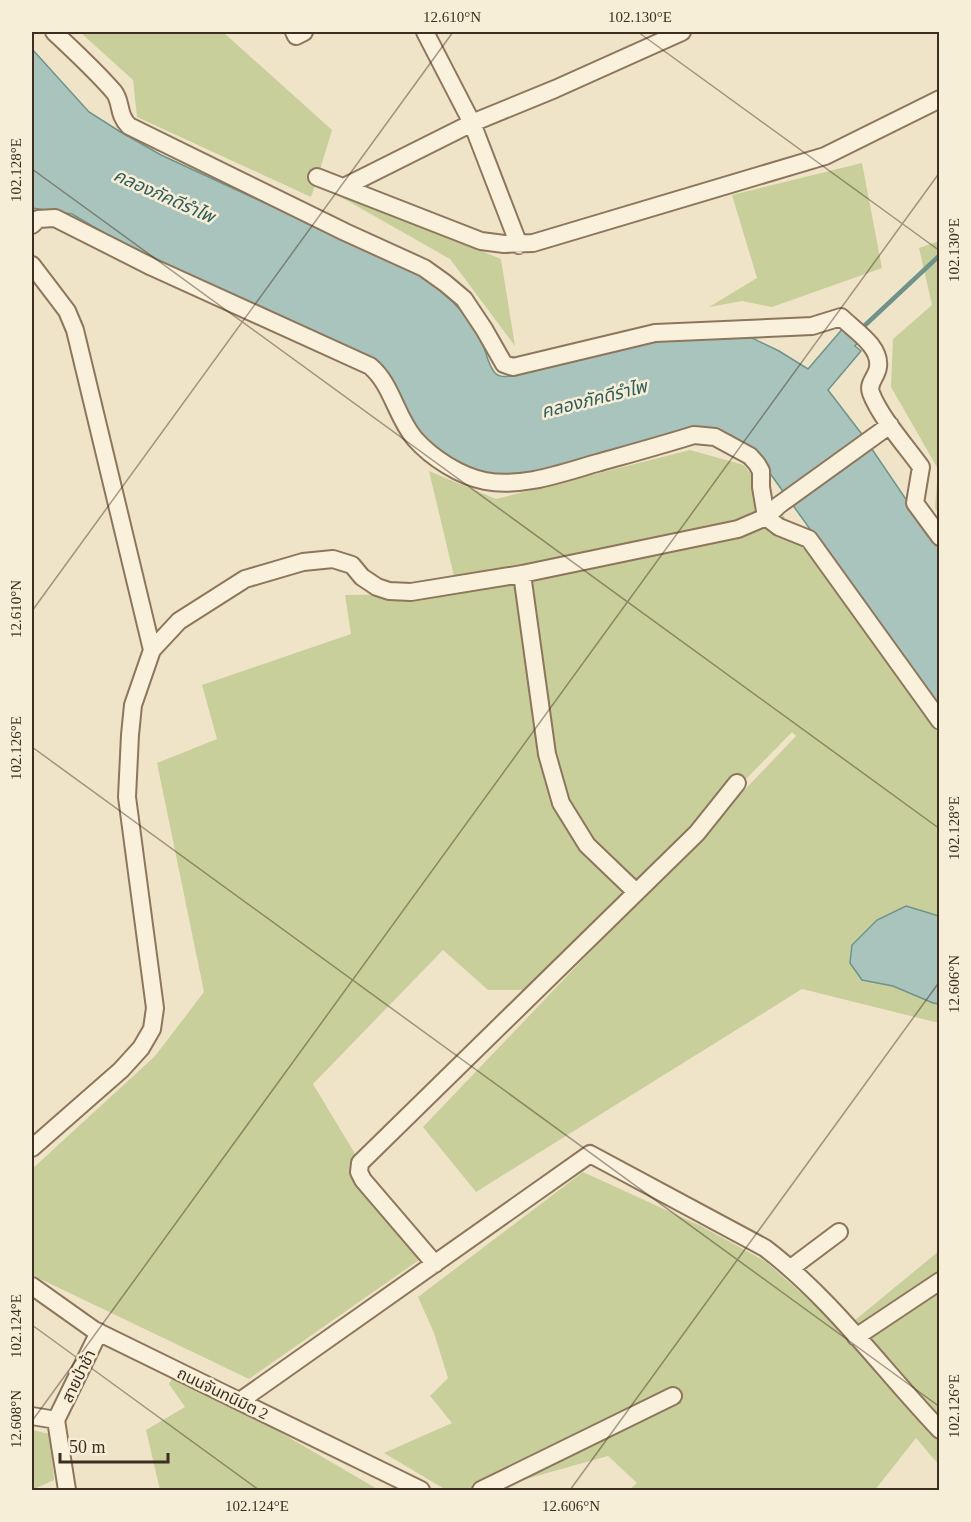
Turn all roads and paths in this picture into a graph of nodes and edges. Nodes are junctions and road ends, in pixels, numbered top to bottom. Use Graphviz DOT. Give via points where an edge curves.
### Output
graph roads {
  1 [pos="54,32"];
  2 [pos="294,32"];
  3 [pos="304,32"];
  4 [pos="425,32"];
  5 [pos="682,32"];
  6 [pos="939,99"];
  7 [pos="472,123"];
  8 [pos="317,177"];
  9 [pos="344,187"];
  10 [pos="32,225"];
  11 [pos="519,245"];
  12 [pos="32,265"];
  13 [pos="884,430"];
  14 [pos="766,517"];
  15 [pos="939,537"];
  16 [pos="522,574"];
  17 [pos="152,650"];
  18 [pos="939,721"];
  19 [pos="737,783"];
  20 [pos="636,892"];
  21 [pos="32,1148"];
  22 [pos="839,1232"];
  23 [pos="435,1264"];
  24 [pos="791,1268"];
  25 [pos="939,1281"];
  26 [pos="32,1286"];
  27 [pos="99,1332"];
  28 [pos="856,1337"];
  29 [pos="673,1396"];
  30 [pos="240,1401"];
  31 [pos="32,1416"];
  32 [pos="56,1420"];
  33 [pos="939,1430"];
  34 [pos="67,1491"];
  35 [pos="421,1491"];
  36 [pos="481,1491"];
  1 -- 13 [label="street" via="116,94 119,111 129,126 424,268 464,299 504,364 513,368 655,333 812,326 839,316 876,350 878,368 870,388"];
  2 -- 3 [label="street" via="296,36"];
  4 -- 7 [label="street"];
  5 -- 7 [label="street"];
  6 -- 11 [label="street" via="825,156"];
  7 -- 9 [label="street"];
  7 -- 11 [label="street"];
  8 -- 9 [label="street"];
  9 -- 11 [label="street" via="481,241"];
  10 -- 14 [label="street" via="38,219 55,218 369,366 383,381 414,438 463,474 513,483 694,435 715,437 750,456 760,467"];
  12 -- 17 [label="street" via="67,311 75,330"];
  13 -- 14 [label="street"];
  13 -- 15 [label="street" via="921,467 915,503"];
  14 -- 16 [label="street" via="738,529"];
  14 -- 18 [label="street" via="809,539"];
  16 -- 17 [label="street" via="411,592 389,591 362,577 352,565 333,559 303,562 245,579 179,621"];
  16 -- 20 [label="street" via="547,754 561,803 587,845"];
  17 -- 21 [label="street" via="133,705 127,797 155,1008 152,1029 121,1070"];
  19 -- 20 [label="street" via="697,833"];
  20 -- 23 [label="street" via="360,1163 363,1180"];
  22 -- 24 [label="street"];
  23 -- 24 [label="street" via="590,1154 765,1248"];
  23 -- 30 [label="street"];
  24 -- 28 [label="street"];
  25 -- 28 [label="street"];
  26 -- 27 [label="street, ถนนจันทนิมิต 2"];
  27 -- 30 [label="street, ถนนจันทนิมิต 2"];
  27 -- 32 [label="street, สายป่าช้า"];
  28 -- 33 [label="street"];
  29 -- 36 [label="street"];
  30 -- 35 [label="street, ถนนจันทนิมิต 2"];
  31 -- 32 [label="street"];
  32 -- 34 [label="street, สายป่าช้า"];
}
